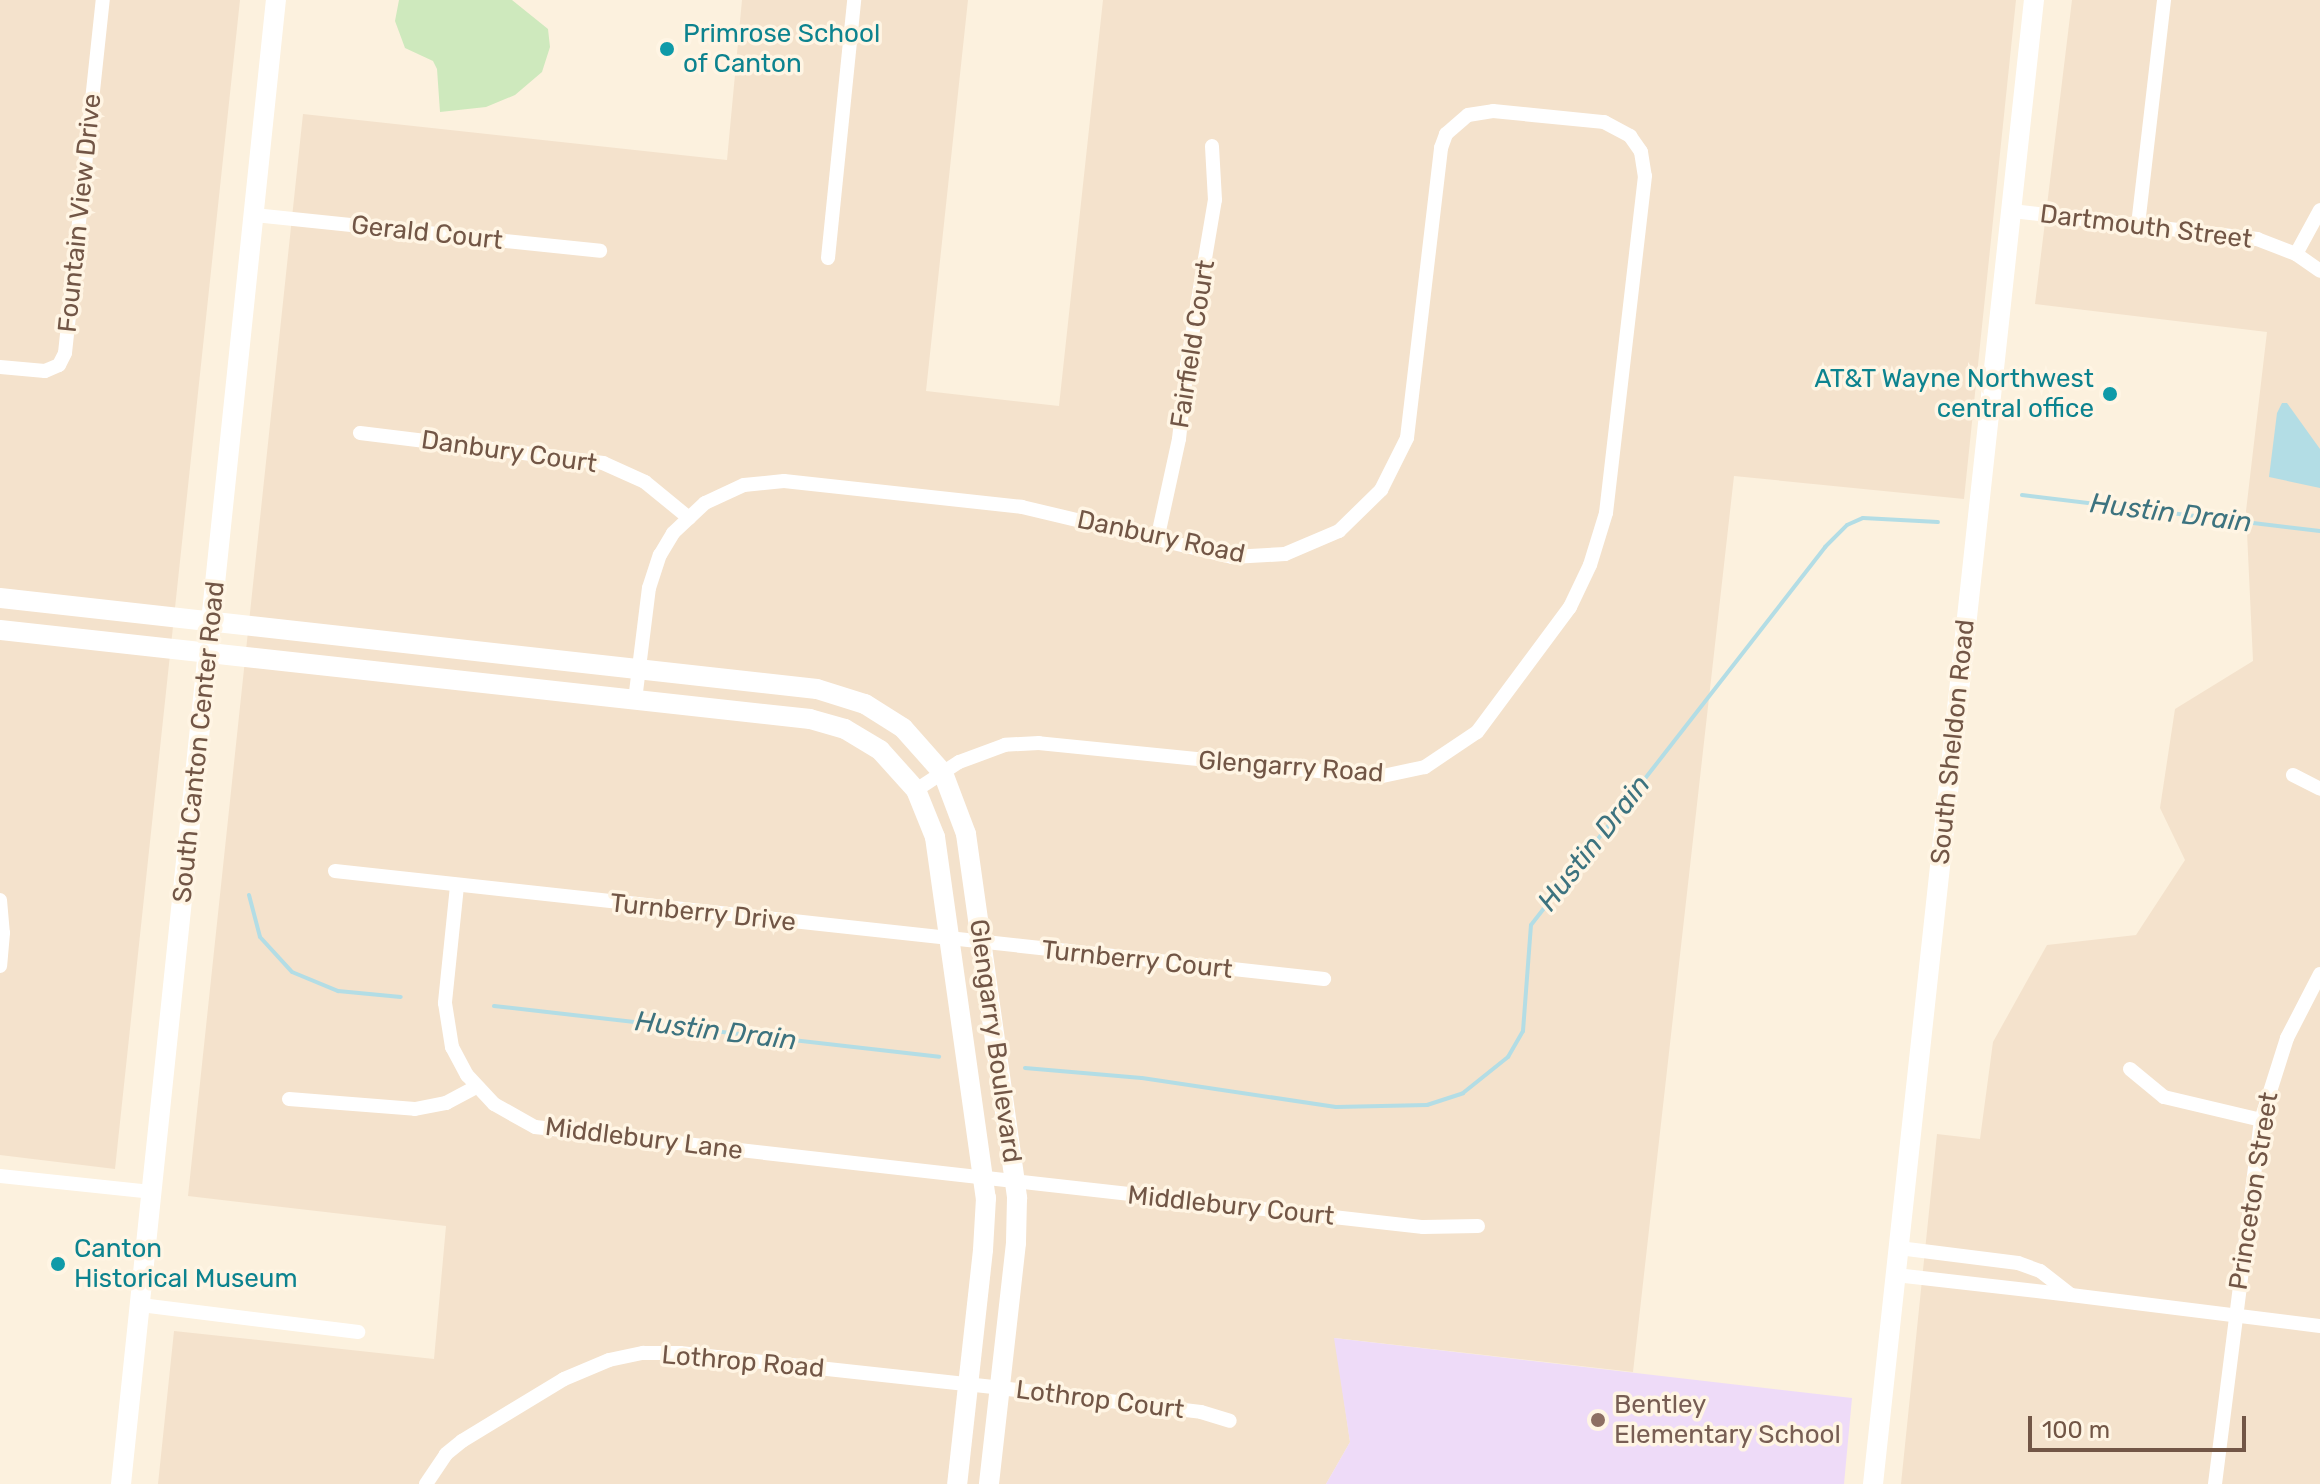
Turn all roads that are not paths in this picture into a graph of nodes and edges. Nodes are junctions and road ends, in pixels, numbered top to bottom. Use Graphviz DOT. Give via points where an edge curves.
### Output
graph roads {
  1 [pos="103,0"];
  2 [pos="276,0"];
  3 [pos="854,0"];
  4 [pos="2034,0"];
  5 [pos="2164,0"];
  6 [pos="1212,146"];
  7 [pos="1641,152"];
  8 [pos="2320,210"];
  9 [pos="2012,211"];
  10 [pos="254,215"];
  11 [pos="2138,225"];
  12 [pos="600,251"];
  13 [pos="2296,254"];
  14 [pos="828,258"];
  15 [pos="2320,271"];
  16 [pos="0,367"];
  17 [pos="360,433"];
  18 [pos="689,518"];
  19 [pos="1157,540"];
  20 [pos="0,598"];
  21 [pos="211,622"];
  22 [pos="0,630"];
  23 [pos="361,639"];
  24 [pos="208,653"];
  25 [pos="561,661"];
  26 [pos="358,669"];
  27 [pos="639,670"];
  28 [pos="801,688"];
  29 [pos="557,692"];
  30 [pos="635,700"];
  31 [pos="798,718"];
  32 [pos="943,773"];
  33 [pos="2293,775"];
  34 [pos="2320,789"];
  35 [pos="916,790"];
  36 [pos="335,871"];
  37 [pos="457,886"];
  38 [pos="0,900"];
  39 [pos="950,940"];
  40 [pos="982,944"];
  41 [pos="0,966"];
  42 [pos="2320,974"];
  43 [pos="1324,979"];
  44 [pos="2130,1069"];
  45 [pos="476,1087"];
  46 [pos="289,1099"];
  47 [pos="2261,1120"];
  48 [pos="0,1176"];
  49 [pos="983,1179"];
  50 [pos="1015,1182"];
  51 [pos="153,1192"];
  52 [pos="1478,1226"];
  53 [pos="1899,1248"];
  54 [pos="1896,1275"];
  55 [pos="2071,1295"];
  56 [pos="141,1305"];
  57 [pos="2235,1316"];
  58 [pos="2320,1326"];
  59 [pos="358,1332"];
  60 [pos="968,1384"];
  61 [pos="1000,1388"];
  62 [pos="1230,1421"];
  63 [pos="121,1484"];
  64 [pos="426,1484"];
  65 [pos="957,1484"];
  66 [pos="989,1484"];
  67 [pos="1873,1484"];
  68 [pos="2215,1484"];
  1 -- 16 [label="street, Fountain View Drive" via="65,353 59,365 45,371"];
  2 -- 10 [label="street, South Canton Center Road"];
  3 -- 14 [label="street"];
  4 -- 9 [label="street, South Sheldon Road"];
  5 -- 11 [label="street"];
  6 -- 19 [label="street, Fairfield Court" via="1215,200 1179,439"];
  7 -- 19 [label="street, Danbury Road" via="1630,136 1604,122 1483,111 1455,123 1441,148 1411,422 1400,458 1381,490 1339,531 1285,554 1232,557"];
  7 -- 32 [label="street, Glengarry Road" via="1645,176 1611,486 1597,543 1557,627 1465,743 1425,767 1378,777 1030,743 981,751"];
  8 -- 13 [label="street"];
  9 -- 11 [label="street, Dartmouth Street"];
  9 -- 53 [label="street, South Sheldon Road"];
  10 -- 12 [label="street, Gerald Court"];
  10 -- 21 [label="street, South Canton Center Road"];
  11 -- 13 [label="street, Dartmouth Street" via="2257,239"];
  13 -- 15 [label="street, Dartmouth Street"];
  17 -- 18 [label="street, Danbury Court" via="603,463 645,482"];
  18 -- 19 [label="street, Danbury Road" via="731,490 784,481 1022,507"];
  18 -- 27 [label="street, Danbury Road" via="673,533 653,573"];
  20 -- 21 [label="street, Glengarry Boulevard"];
  21 -- 23 [label="street, Glengarry Boulevard"];
  21 -- 24 [label="street, South Canton Center Road"];
  22 -- 24 [label="street, Glengarry Boulevard"];
  23 -- 25 [label="street, Glengarry Boulevard"];
  23 -- 26 [label="street"];
  24 -- 26 [label="street, Glengarry Boulevard"];
  24 -- 51 [label="street, South Canton Center Road"];
  25 -- 27 [label="street, Glengarry Boulevard"];
  25 -- 29 [label="street"];
  26 -- 29 [label="street, Glengarry Boulevard"];
  27 -- 28 [label="street, Glengarry Boulevard"];
  27 -- 30 [label="street, Danbury Road"];
  28 -- 31 [label="street"];
  28 -- 32 [label="street, Glengarry Boulevard" via="833,692 879,712 915,739"];
  29 -- 30 [label="street, Glengarry Boulevard"];
  30 -- 31 [label="street, Glengarry Boulevard"];
  31 -- 35 [label="street, Glengarry Boulevard" via="860,736 891,760"];
  32 -- 35 [label="street, Glengarry Road"];
  32 -- 40 [label="street, Glengarry Boulevard" via="966,834"];
  33 -- 34 [label="street"];
  35 -- 39 [label="street, Glengarry Boulevard" via="935,837"];
  36 -- 37 [label="street, Turnberry Drive"];
  37 -- 39 [label="street, Turnberry Drive"];
  37 -- 45 [label="street, Middlebury Lane" via="445,1003 452,1047"];
  38 -- 41 [label="street"];
  39 -- 40 [label="street, Turnberry Court"];
  39 -- 49 [label="street, Glengarry Boulevard"];
  40 -- 43 [label="street, Turnberry Court"];
  40 -- 50 [label="street, Glengarry Boulevard"];
  42 -- 47 [label="street, Princeton Street" via="2277,1062"];
  44 -- 47 [label="street" via="2164,1097"];
  45 -- 46 [label="street" via="446,1103 415,1109"];
  45 -- 49 [label="street, Middlebury Lane" via="513,1117 554,1131"];
  47 -- 57 [label="street, Princeton Street"];
  48 -- 51 [label="street"];
  49 -- 50 [label="street, Middlebury Court"];
  49 -- 60 [label="street, Glengarry Boulevard" via="983,1250"];
  50 -- 52 [label="street, Middlebury Court" via="1423,1227"];
  50 -- 61 [label="street, Glengarry Boulevard" via="1016,1243"];
  51 -- 56 [label="street, South Canton Center Road"];
  53 -- 54 [label="street, South Sheldon Road"];
  53 -- 55 [label="street" via="2018,1263 2040,1271"];
  54 -- 55 [label="street"];
  54 -- 67 [label="street, South Sheldon Road"];
  55 -- 57 [label="street"];
  56 -- 59 [label="street"];
  56 -- 63 [label="street, South Canton Center Road"];
  57 -- 58 [label="street"];
  57 -- 68 [label="street, Princeton Street"];
  60 -- 61 [label="street, Lothrop Court"];
  60 -- 64 [label="street, Lothrop Road" via="643,1353 586,1368 487,1426 446,1454"];
  60 -- 65 [label="street, Glengarry Boulevard"];
  61 -- 62 [label="street, Lothrop Court" via="1201,1412"];
  61 -- 66 [label="street, Glengarry Boulevard"];
}
